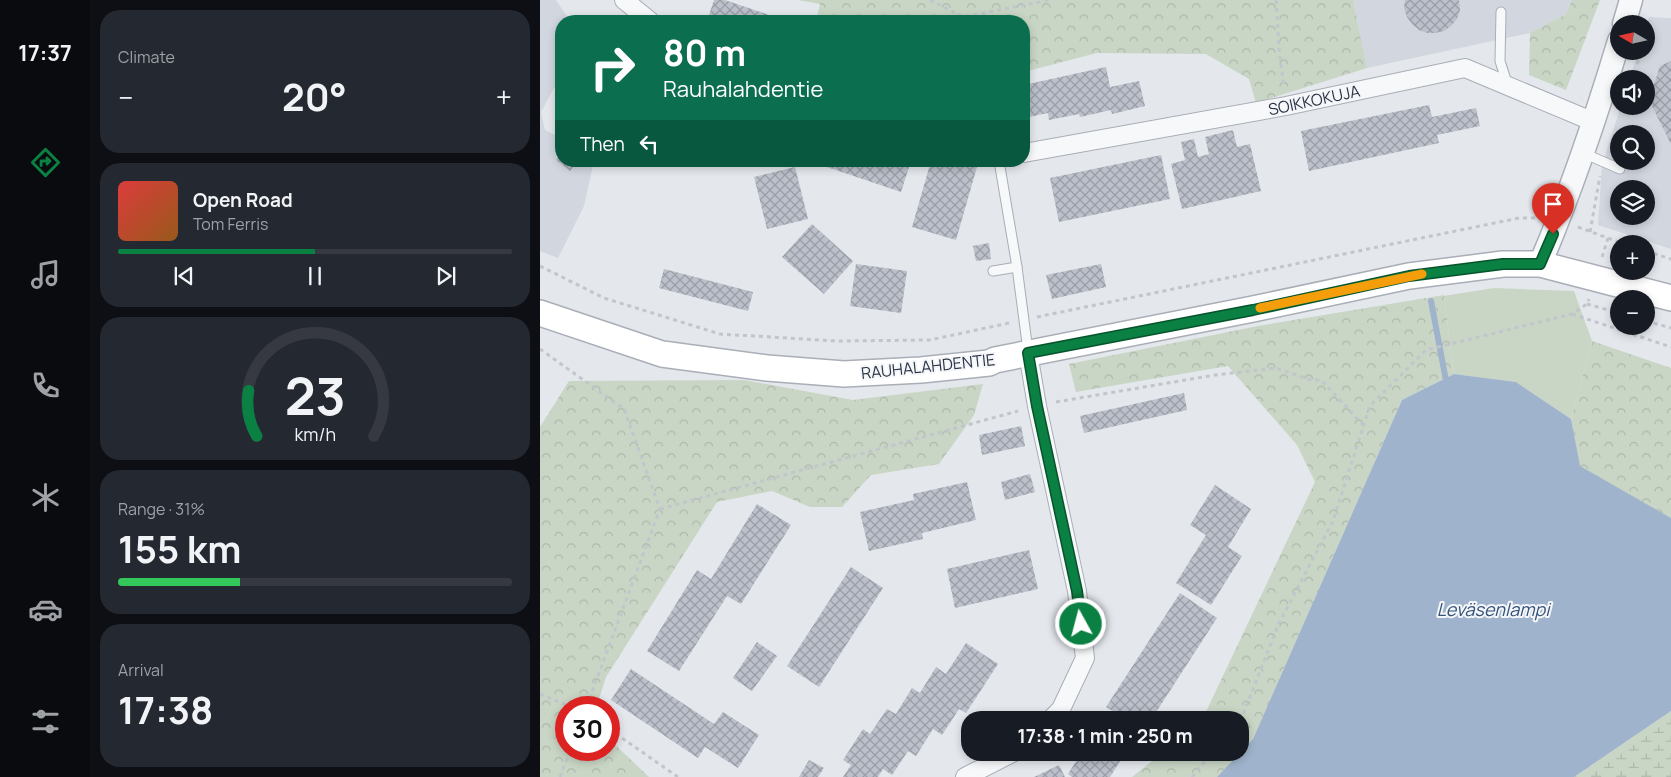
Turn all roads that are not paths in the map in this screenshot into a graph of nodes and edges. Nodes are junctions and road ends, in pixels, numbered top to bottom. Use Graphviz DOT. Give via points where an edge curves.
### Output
graph roads {
  1 [pos="624,0"];
  2 [pos="1631,0"];
  3 [pos="1501,12"];
  4 [pos="643,15"];
  5 [pos="1627,15"];
  6 [pos="1613,60"];
  7 [pos="1508,86"];
  8 [pos="1594,122"];
  9 [pos="1030,152"];
  10 [pos="1583,153"];
  11 [pos="1610,165"];
  12 [pos="1000,167"];
  13 [pos="1540,264"];
  14 [pos="1017,266"];
  15 [pos="993,271"];
  16 [pos="1671,298"];
  17 [pos="540,313"];
  18 [pos="1028,353"];
  19 [pos="1059,711"];
  20 [pos="996,761"];
  21 [pos="965,777"];
  1 -- 4 [label="street"];
  2 -- 5 [label="street"];
  3 -- 7 [label="lane" via="1500,61"];
  6 -- 8 [label="street"];
  7 -- 8 [label="street, SOIKKOKUJA"];
  7 -- 9 [label="street, SOIKKOKUJA" via="1465,68 1286,106"];
  8 -- 10 [label="street"];
  10 -- 11 [label="lane"];
  10 -- 13 [label="street"];
  12 -- 14 [label="lane"];
  13 -- 16 [label="main road, RAUHALAHDENTIE"];
  13 -- 18 [label="main road, RAUHALAHDENTIE" via="1503,264 1409,276"];
  14 -- 15 [label="lane"];
  14 -- 18 [label="lane"];
  17 -- 18 [label="main road, RAUHALAHDENTIE" via="662,354 767,368 854,374 989,363"];
  18 -- 19 [label="street" via="1077,591 1085,658"];
  20 -- 21 [label="street"];
}
